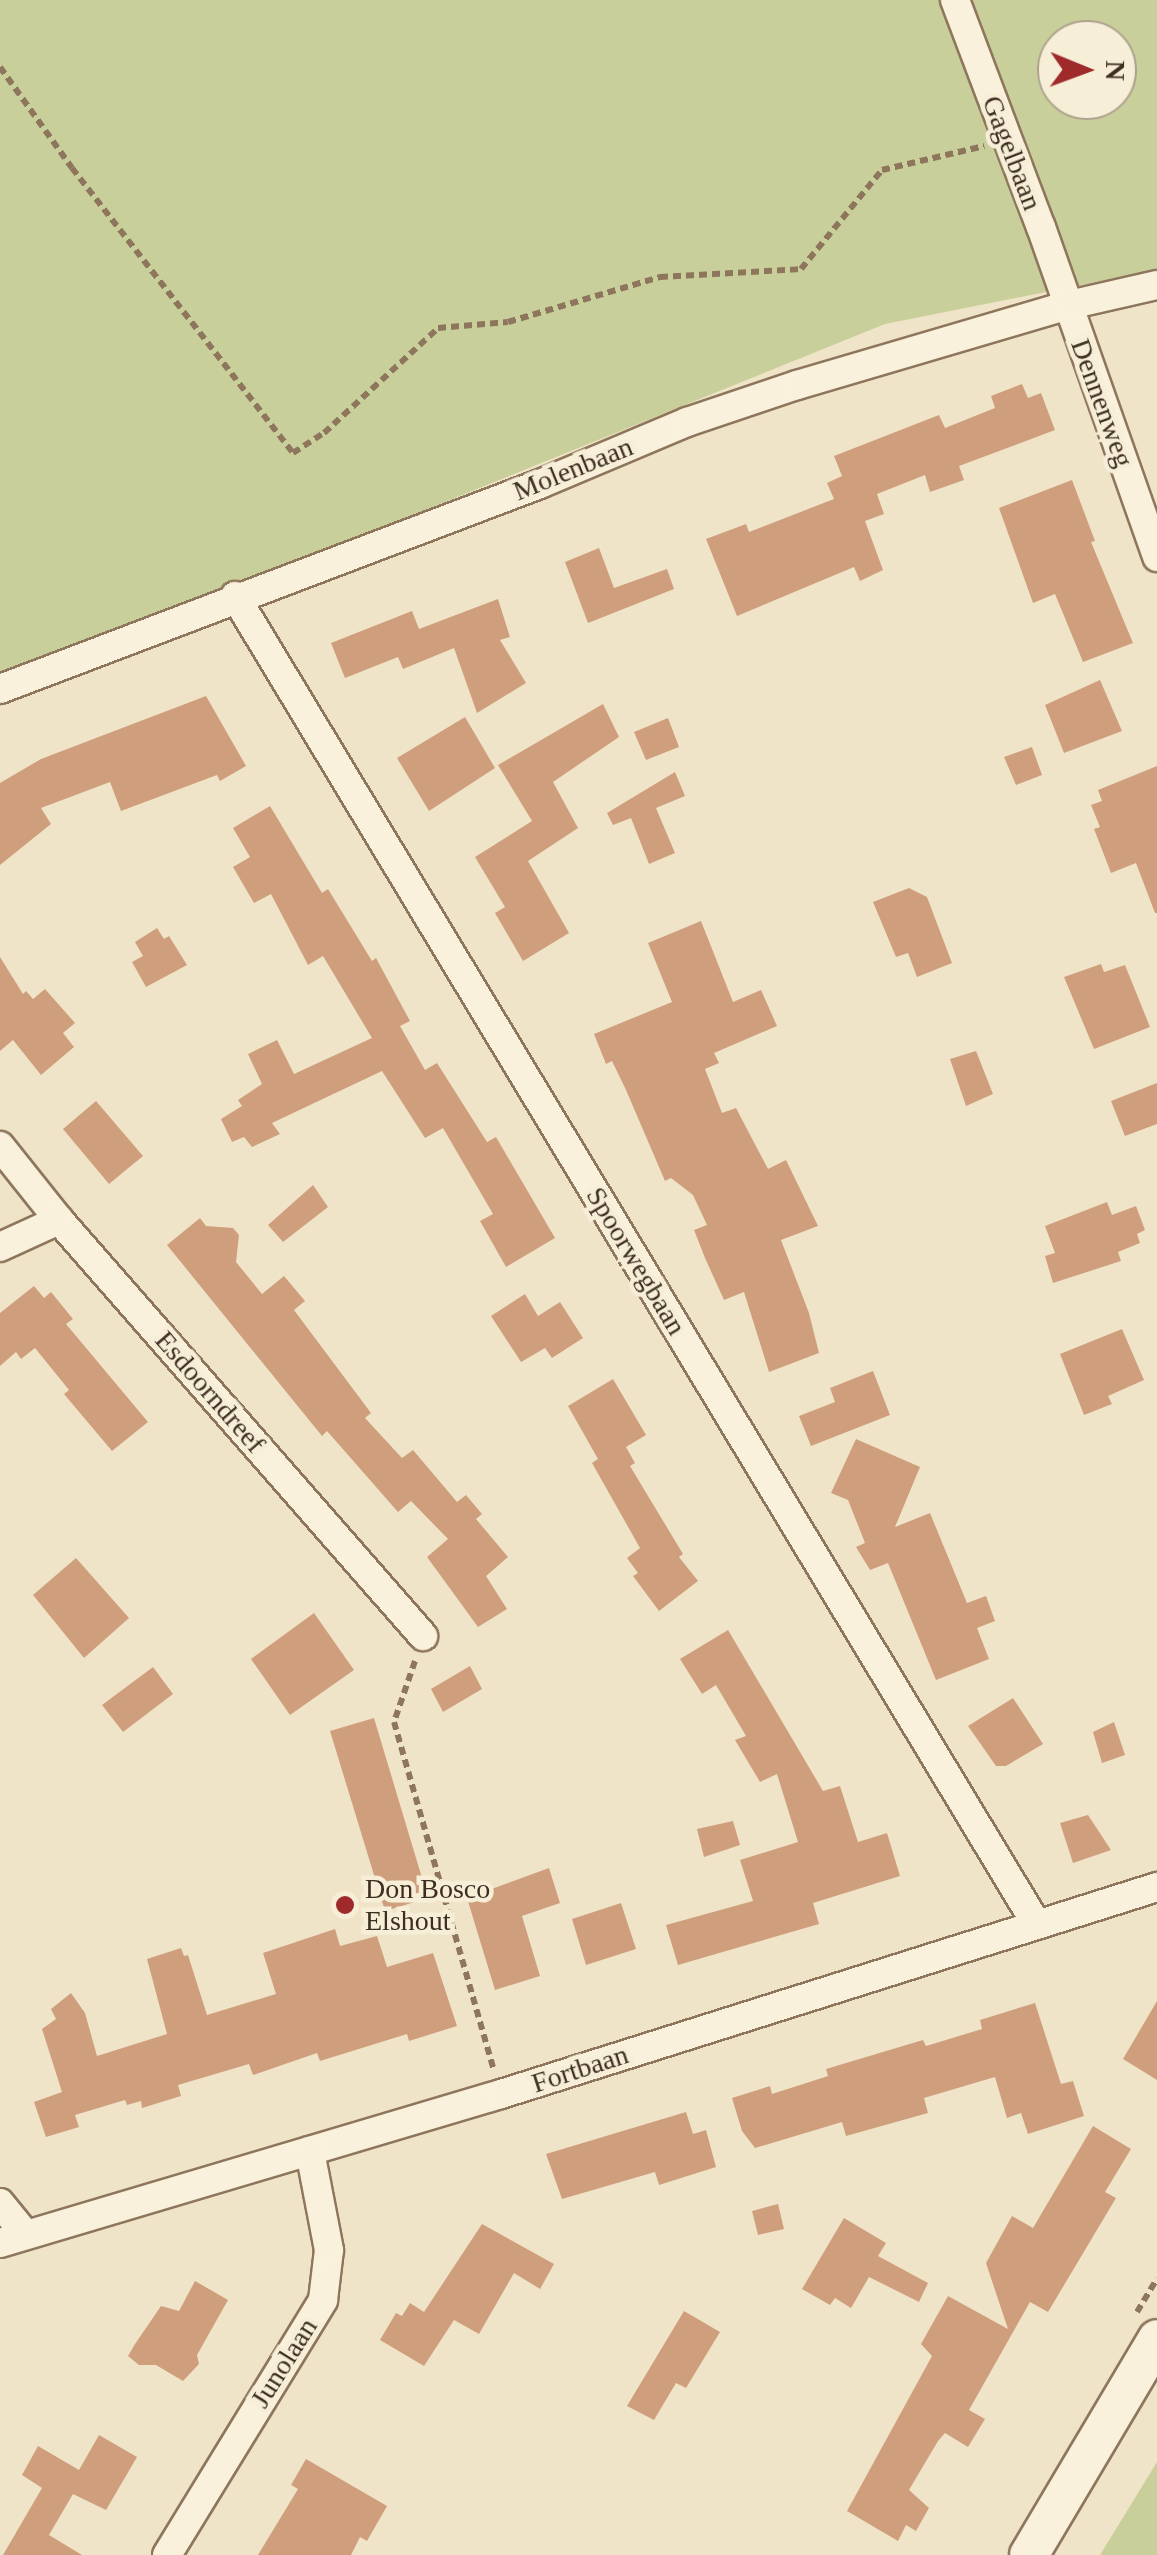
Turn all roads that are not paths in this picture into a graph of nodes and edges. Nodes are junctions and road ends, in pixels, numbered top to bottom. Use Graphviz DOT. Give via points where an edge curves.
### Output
graph roads {
  1 [pos="955,0"];
  2 [pos="1157,286"];
  3 [pos="1069,306"];
  4 [pos="1157,557"];
  5 [pos="235,596"];
  6 [pos="0,688"];
  7 [pos="0,1146"];
  8 [pos="59,1220"];
  9 [pos="0,1247"];
  10 [pos="423,1636"];
  11 [pos="1157,1887"];
  12 [pos="1037,1925"];
  13 [pos="310,2150"];
  14 [pos="0,2203"];
  15 [pos="13,2239"];
  16 [pos="1157,2339"];
  17 [pos="167,2555"];
  18 [pos="1028,2555"];
  1 -- 3 [label="street, Gagelbaan"];
  2 -- 3 [label="street, Molenbaan"];
  3 -- 4 [label="street, Dennenweg"];
  3 -- 5 [label="street, Molenbaan" via="688,422"];
  5 -- 6 [label="street, Molenbaan"];
  5 -- 12 [label="street, Spoorwegbaan"];
  7 -- 8 [label="street, Esdoorndreef"];
  8 -- 9 [label="street"];
  8 -- 10 [label="street, Esdoorndreef"];
  11 -- 12 [label="street, Fortbaan"];
  12 -- 13 [label="street, Fortbaan"];
  13 -- 15 [label="street, Fortbaan"];
  13 -- 17 [label="street, Junolaan" via="329,2250 323,2300"];
  14 -- 15 [label="street"];
  16 -- 18 [label="main road"];
}
